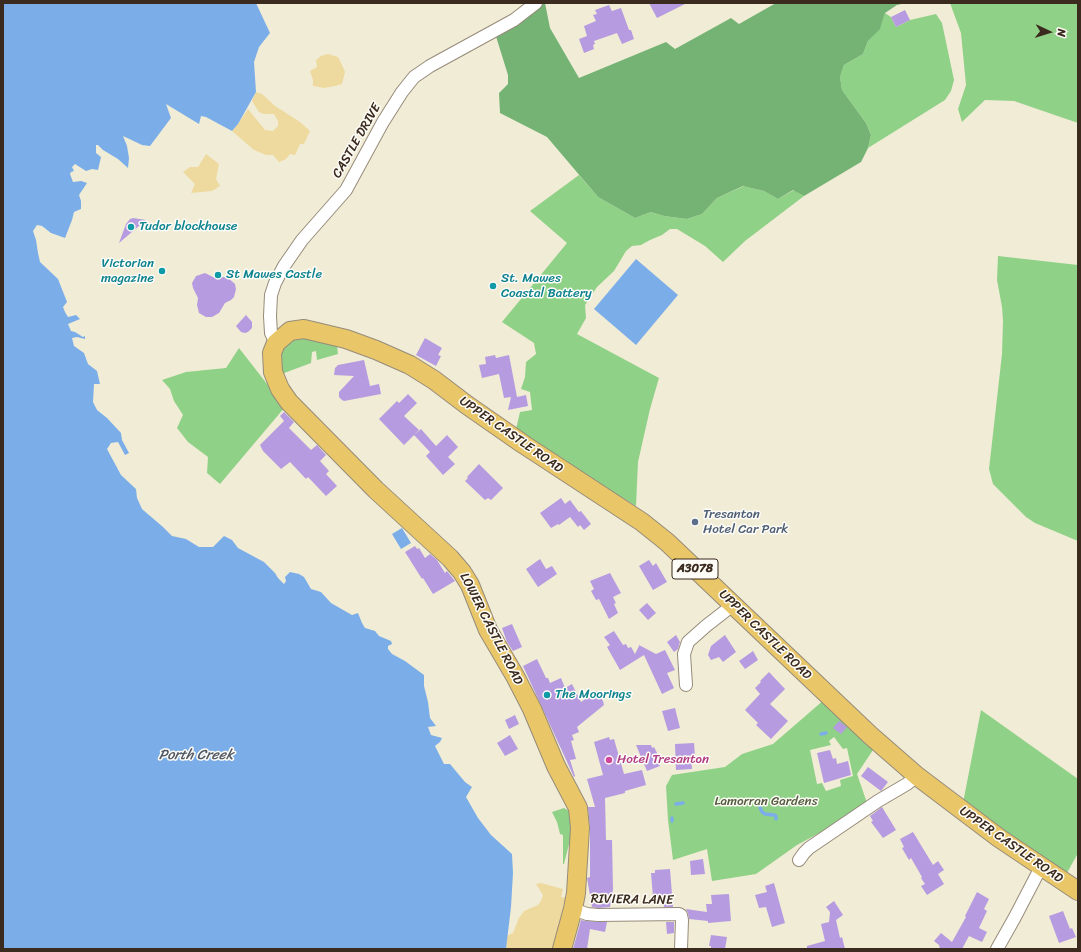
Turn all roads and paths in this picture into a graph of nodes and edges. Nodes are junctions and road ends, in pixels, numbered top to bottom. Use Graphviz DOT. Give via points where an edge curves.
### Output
graph roads {
  1 [pos="536,3"];
  2 [pos="275,345"];
  3 [pos="733,605"];
  4 [pos="686,684"];
  5 [pos="917,776"];
  6 [pos="799,860"];
  7 [pos="1041,867"];
  8 [pos="1078,891"];
  9 [pos="573,909"];
  10 [pos="562,949"];
  11 [pos="682,949"];
  12 [pos="997,949"];
  1 -- 2 [label="street, CASTLE DRIVE" via="514,20 430,66 414,77 402,92 346,190 302,240 275,283 270,304 271,333"];
  2 -- 3 [label="main road, UPPER CASTLE ROAD / A3078" via="287,333 294,330 310,330 376,350 422,372 517,441 651,529"];
  2 -- 9 [label="main road, LOWER CASTLE ROAD" via="271,359 273,372 284,395 376,490 450,558 470,585 488,630 532,709 556,766 578,808 580,839"];
  3 -- 4 [label="street" via="688,642 684,654"];
  3 -- 5 [label="main road, UPPER CASTLE ROAD / A3078"];
  5 -- 6 [label="street" via="809,848"];
  5 -- 7 [label="main road, UPPER CASTLE ROAD / A3078"];
  7 -- 8 [label="main road, UPPER CASTLE ROAD / A3078"];
  7 -- 12 [label="street"];
  9 -- 10 [label="main road, LOWER CASTLE ROAD"];
  9 -- 11 [label="street, RIVIERA LANE" via="598,915 679,914 682,920"];
}
